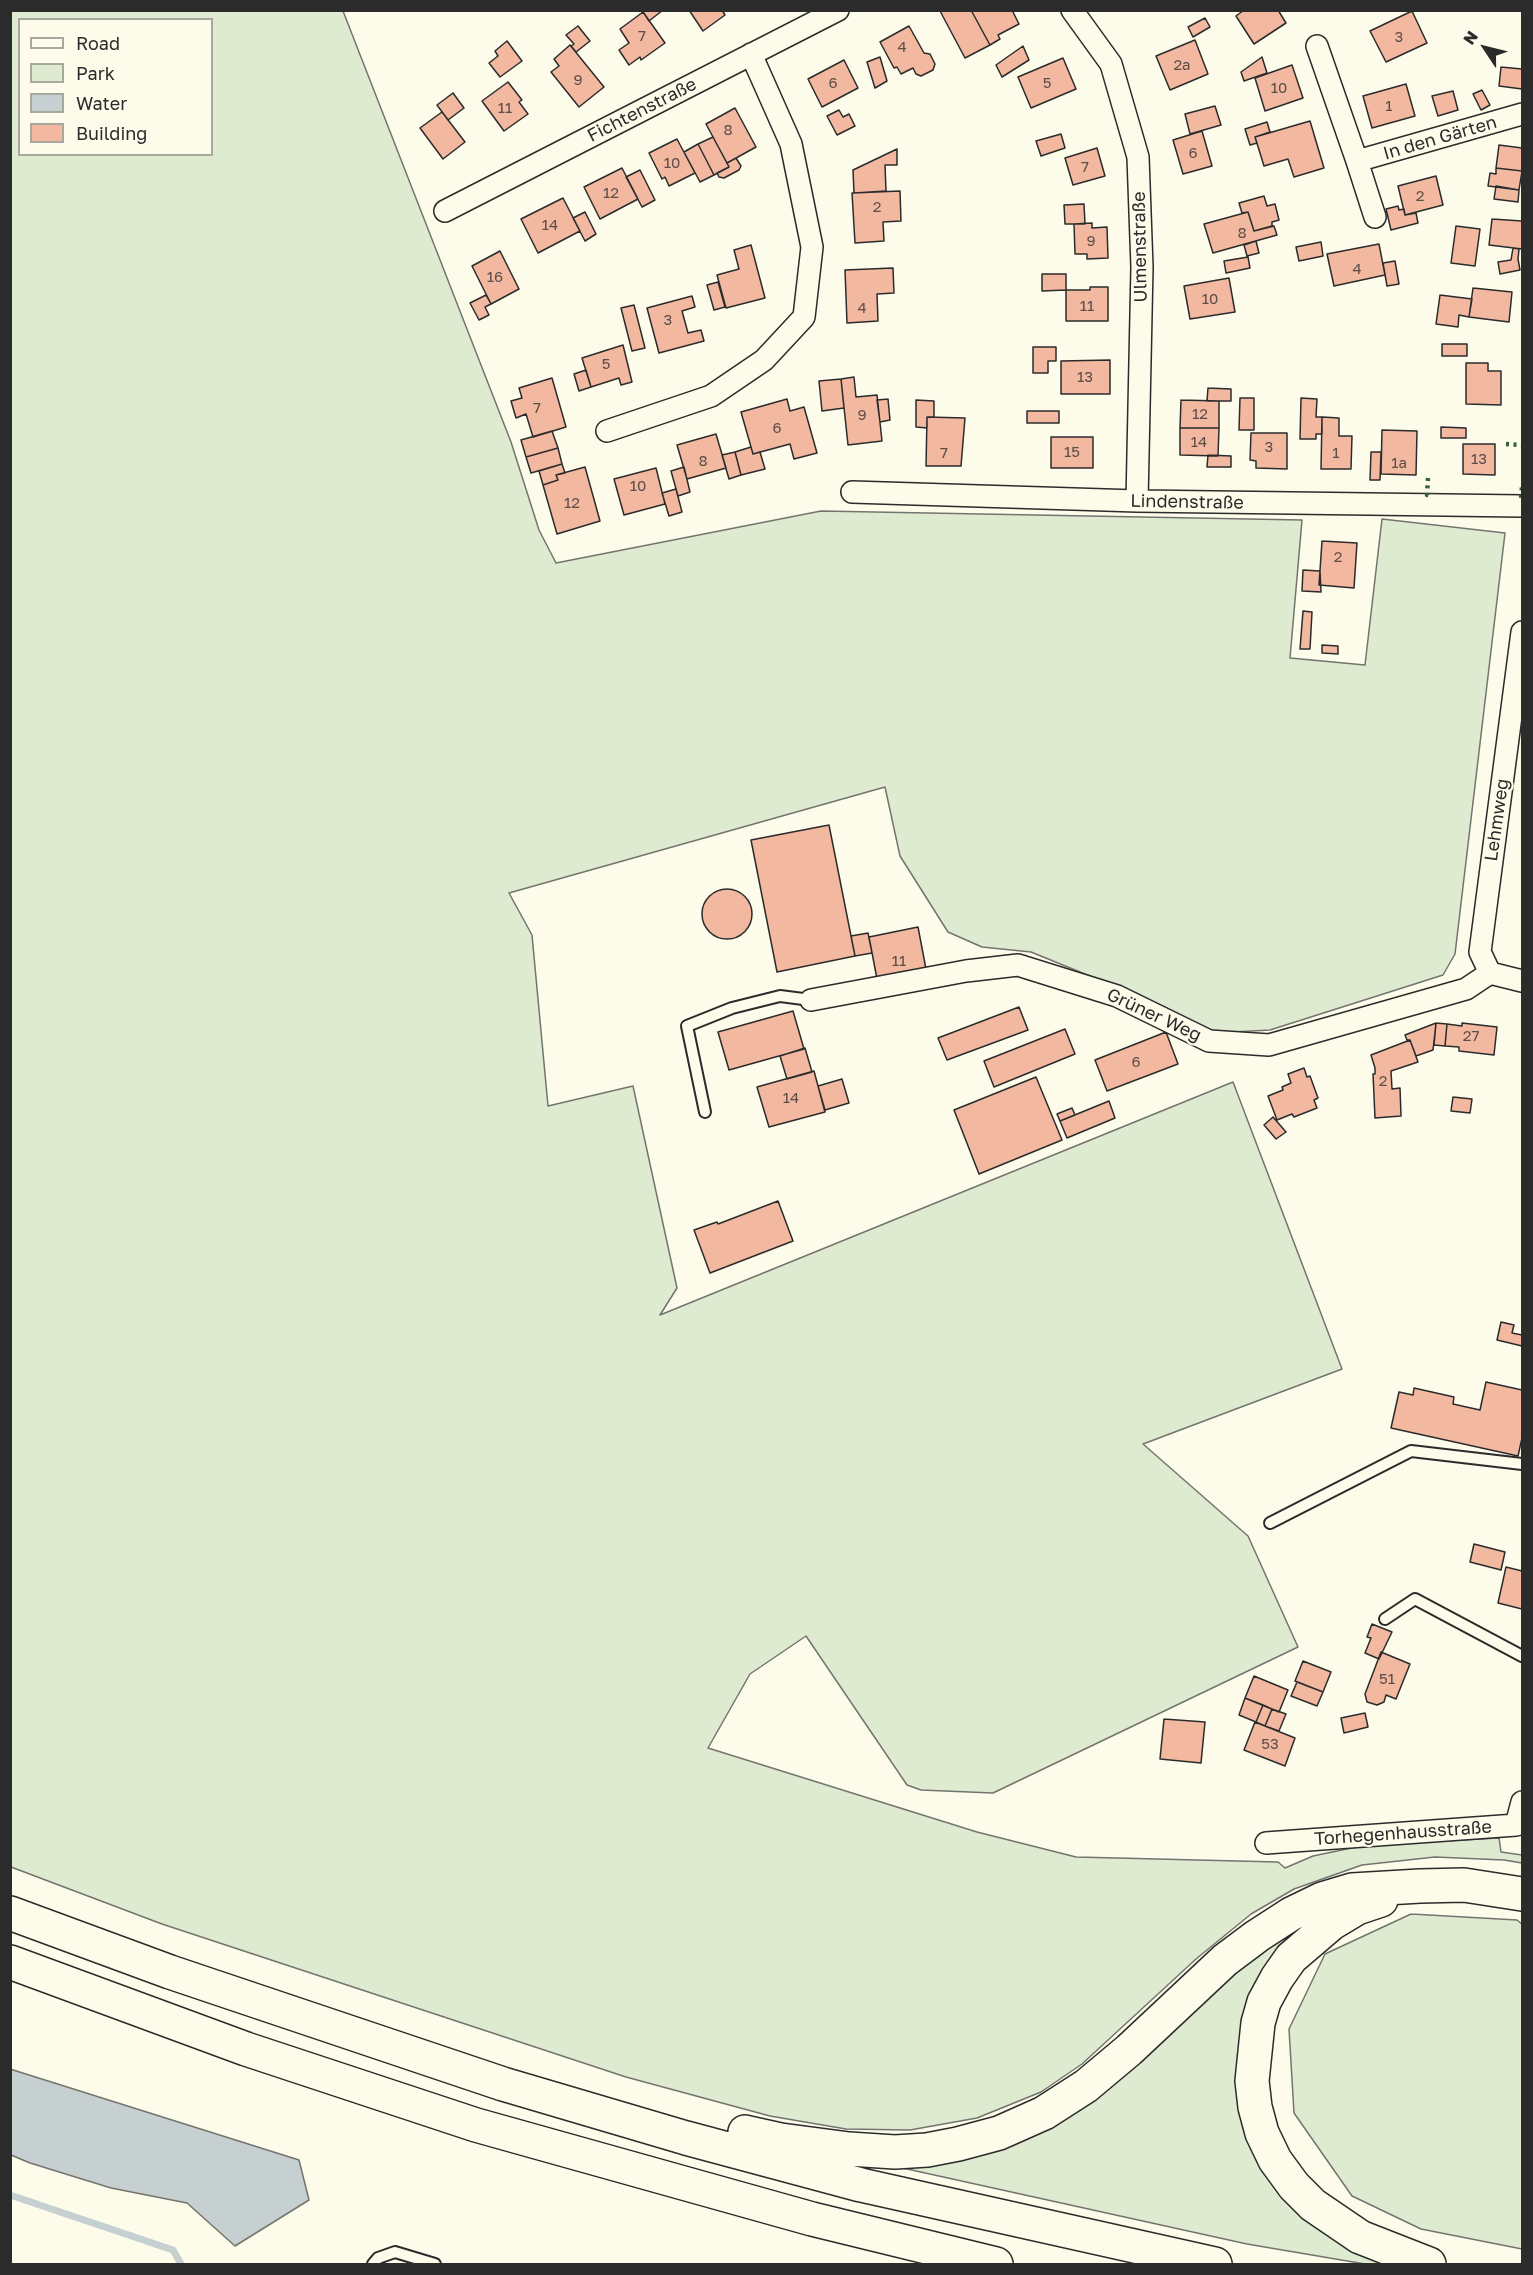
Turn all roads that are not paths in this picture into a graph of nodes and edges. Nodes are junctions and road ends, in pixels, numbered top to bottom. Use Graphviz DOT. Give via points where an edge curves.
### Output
graph roads {
  1 [pos="838,10"];
  2 [pos="1072,10"];
  3 [pos="1317,46"];
  4 [pos="751,54"];
  5 [pos="1522,114"];
  6 [pos="1357,162"];
  7 [pos="445,211"];
  8 [pos="1375,217"];
  9 [pos="607,431"];
  10 [pos="852,492"];
  11 [pos="1137,501"];
  12 [pos="1522,506"];
  13 [pos="1522,632"];
  14 [pos="1520,667"];
  15 [pos="1490,973"];
  16 [pos="1522,981"];
  17 [pos="812,1000"];
  18 [pos="705,1112"];
  19 [pos="1522,1464"];
  20 [pos="1270,1523"];
  21 [pos="1385,1619"];
  22 [pos="1522,1656"];
  23 [pos="1522,1802"];
  24 [pos="1266,1843"];
  25 [pos="1419,1886"];
  26 [pos="1522,1894"];
  27 [pos="10,1913"];
  28 [pos="10,1962"];
  29 [pos="503,2084"];
  30 [pos="373,2265"];
  31 [pos="435,2265"];
  32 [pos="996,2265"];
  33 [pos="1215,2265"];
  34 [pos="1429,2265"];
  1 -- 4 [label="street, Fichtenstraße"];
  2 -- 11 [label="street, Ulmenstraße" via="1111,64 1138,157 1142,267"];
  3 -- 6 [label="street"];
  4 -- 7 [label="street, Fichtenstraße"];
  4 -- 9 [label="street" via="791,144 812,247 804,317 764,360 711,396"];
  5 -- 6 [label="street, In den Gärten"];
  6 -- 8 [label="street"];
  10 -- 11 [label="street, Lindenstraße"];
  11 -- 12 [label="street, Lindenstraße"];
  13 -- 14 [label="street, Lehmweg"];
  14 -- 15 [label="street, Lehmweg" via="1480,952"];
  15 -- 16 [label="street"];
  15 -- 17 [label="street, Grüner Weg" via="1466,989 1269,1045 1209,1041 1117,996 1018,965"];
  17 -- 18 [label="lane" via="780,996 732,1008 687,1026"];
  19 -- 20 [label="lane" via="1411,1451"];
  21 -- 22 [label="lane" via="1415,1599"];
  23 -- 24 [label="street, Torhegenhausstraße" via="1516,1825"];
  25 -- 26 [label="highway" via="1464,1885"];
  25 -- 29 [label="highway" via="1352,1890 1291,1914 1225,1960 1079,2091 1044,2113 999,2133 958,2144 895,2152 792,2142 686,2117 541,2075"];
  25 -- 34 [label="highway" via="1357,1908 1332,1923 1291,1958 1264,2002 1252,2081 1262,2133 1294,2186 1313,2205 1360,2237"];
  27 -- 29 [label="highway" via="170,1972"];
  28 -- 32 [label="highway" via="246,2049 476,2125 812,2219"];
  29 -- 33 [label="highway" via="861,2185"];
  30 -- 31 [label="lane" via="378,2258 395,2252"];
}
